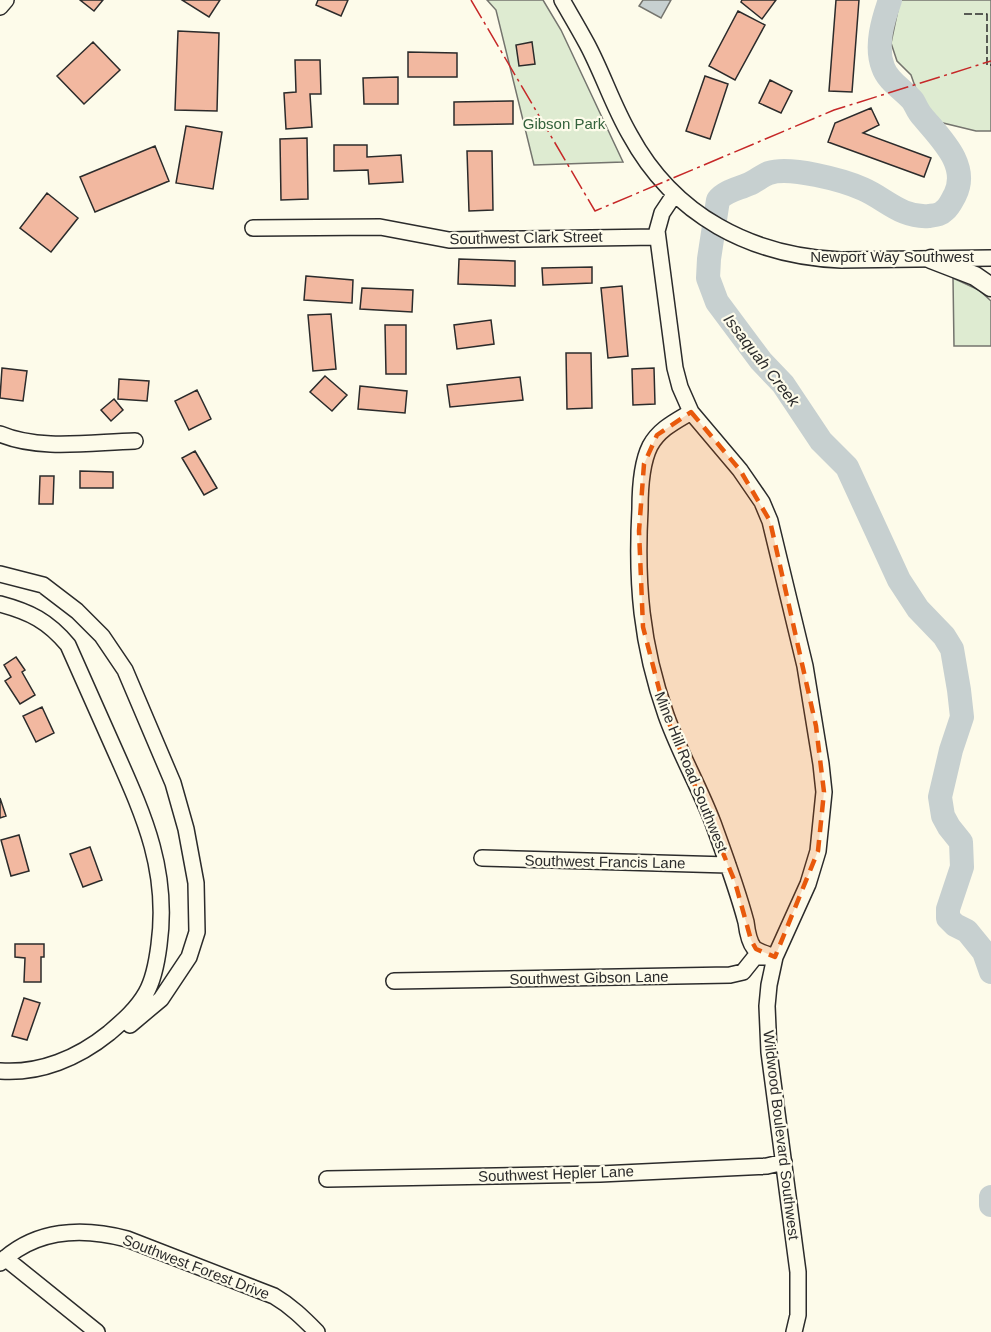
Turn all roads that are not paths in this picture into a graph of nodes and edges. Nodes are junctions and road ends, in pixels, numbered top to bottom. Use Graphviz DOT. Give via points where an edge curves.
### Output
graph roads {
  1 [pos="6,0"];
  2 [pos="562,0"];
  3 [pos="0,7"];
  4 [pos="674,195"];
  5 [pos="253,228"];
  6 [pos="657,237"];
  7 [pos="991,258"];
  8 [pos="931,259"];
  9 [pos="991,287"];
  10 [pos="692,412"];
  11 [pos="0,434"];
  12 [pos="135,441"];
  13 [pos="0,574"];
  14 [pos="0,604"];
  15 [pos="482,858"];
  16 [pos="728,865"];
  17 [pos="775,957"];
  18 [pos="394,981"];
  19 [pos="100,1040"];
  20 [pos="0,1071"];
  21 [pos="784,1162"];
  22 [pos="327,1179"];
  23 [pos="3,1260"];
  24 [pos="97,1332"];
  25 [pos="317,1332"];
  26 [pos="794,1332"];
  1 -- 3 [label="street"];
  2 -- 4 [label="street, Newport Way Southwest" via="629,135"];
  4 -- 6 [label="street, Wildwood Boulevard Southwest" via="659,219"];
  4 -- 8 [label="street, Newport Way Southwest" via="699,214 764,248 833,260"];
  5 -- 6 [label="street, Southwest Clark Street" via="380,227 449,240"];
  6 -- 10 [label="street, Wildwood Boulevard Southwest" via="675,368"];
  7 -- 8 [label="street, Newport Way Southwest"];
  8 -- 9 [label="main road" via="975,276"];
  10 -- 16 [label="street, Mine Hill Road Southwest" via="668,426 649,447 640,492 639,595 645,639 666,716"];
  10 -- 17 [label="street, Wildwood Boulevard Southwest" via="740,470 770,520 816,726 824,792 818,851 808,884"];
  11 -- 12 [label="street" via="31,443"];
  13 -- 19 [label="street" via="43,585 102,636 125,670 173,783 186,829 196,883 196,932 189,957 161,999 129,1026"];
  14 -- 19 [label="street" via="38,617 68,645 143,814 156,854 162,922 156,967 140,1003"];
  15 -- 16 [label="street, Southwest Francis Lane"];
  16 -- 17 [label="street, Mine Hill Road Southwest" via="753,947"];
  17 -- 18 [label="street, Southwest Gibson Lane" via="755,957 743,972 730,975"];
  17 -- 21 [label="street, Wildwood Boulevard Southwest" via="767,1029"];
  19 -- 20 [label="street" via="46,1067"];
  21 -- 22 [label="street, Southwest Hepler Lane" via="600,1174"];
  21 -- 26 [label="street, Wildwood Boulevard Southwest" via="798,1272"];
  23 -- 24 [label="street"];
  23 -- 25 [label="street, Southwest Forest Drive" via="24,1244 40,1238 79,1232 112,1235 274,1296"];
}
